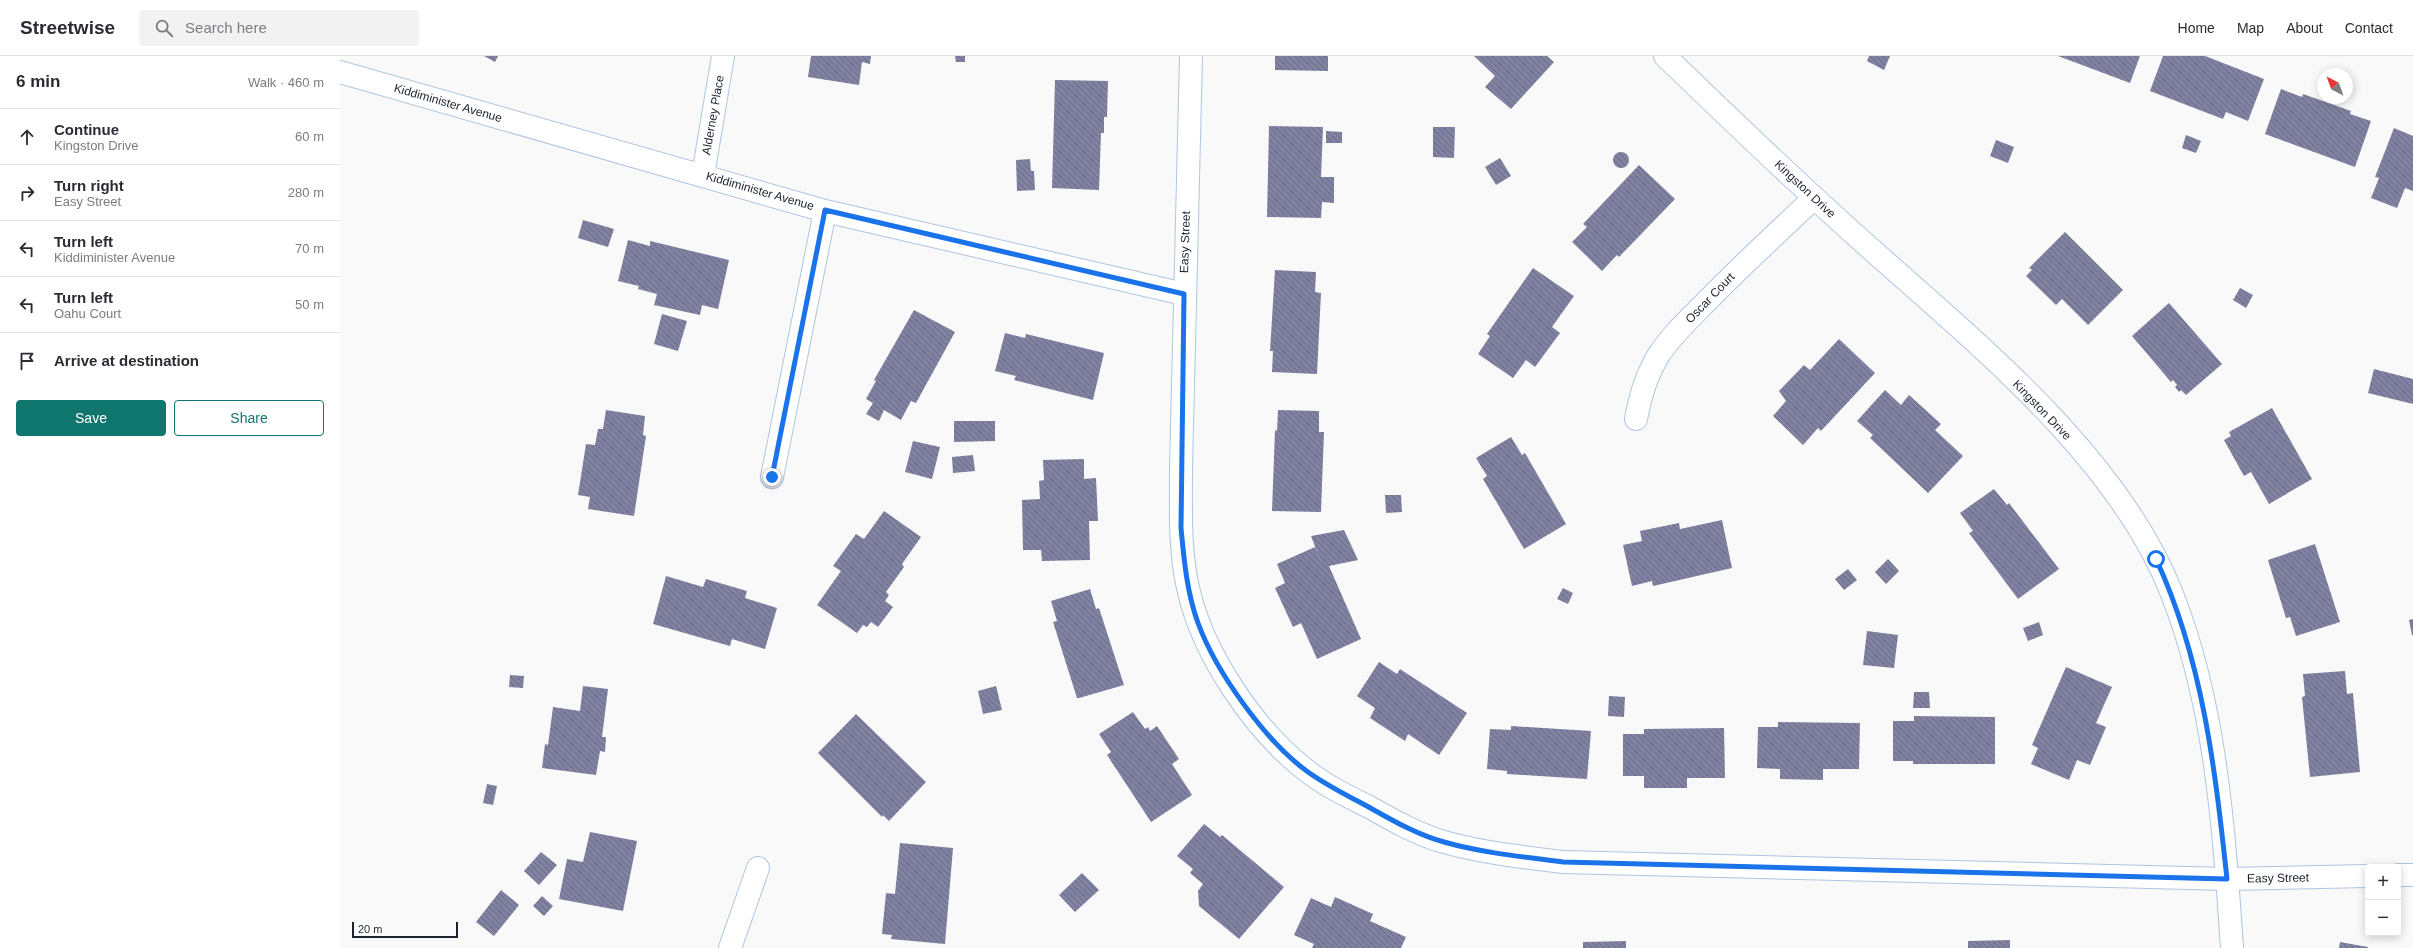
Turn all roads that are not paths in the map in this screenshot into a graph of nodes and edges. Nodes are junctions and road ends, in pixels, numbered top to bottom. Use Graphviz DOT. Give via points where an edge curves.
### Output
graph roads {
  1 [pos="723,56"];
  2 [pos="1191,56"];
  3 [pos="1665,56"];
  4 [pos="340,72"];
  5 [pos="703,175"];
  6 [pos="1814,198"];
  7 [pos="825,210"];
  8 [pos="1184,294"];
  9 [pos="1636,419"];
  10 [pos="772,477"];
  11 [pos="758,868"];
  12 [pos="2401,875"];
  13 [pos="2413,875"];
  14 [pos="2365,876"];
  15 [pos="2227,879"];
  16 [pos="730,948"];
  17 [pos="2232,948"];
  1 -- 5 [label="street, Alderney Place"];
  2 -- 8 [label="street, Easy Street"];
  3 -- 6 [label="street, Kingston Drive"];
  4 -- 5 [label="street, Kiddiminister Avenue"];
  5 -- 7 [label="street, Kiddiminister Avenue"];
  6 -- 9 [label="street, Oscar Court" via="1742,265 1658,355 1647,376"];
  6 -- 15 [label="street, Kingston Drive" via="1958,327 2041,406 2095,469 2124,506 2140,532 2172,592 2198,682 2216,772"];
  7 -- 8 [label="street, Kiddiminister Avenue"];
  7 -- 10 [label="street"];
  8 -- 15 [label="street, Easy Street" via="1181,528 1189,592 1198,623 1232,686 1278,747 1308,772 1338,790 1392,819 1443,842 1490,853 1563,862"];
  11 -- 16 [label="street"];
  12 -- 13 [label="street"];
  14 -- 15 [label="street, Easy Street"];
  15 -- 17 [label="street, Kingston Drive"];
}
